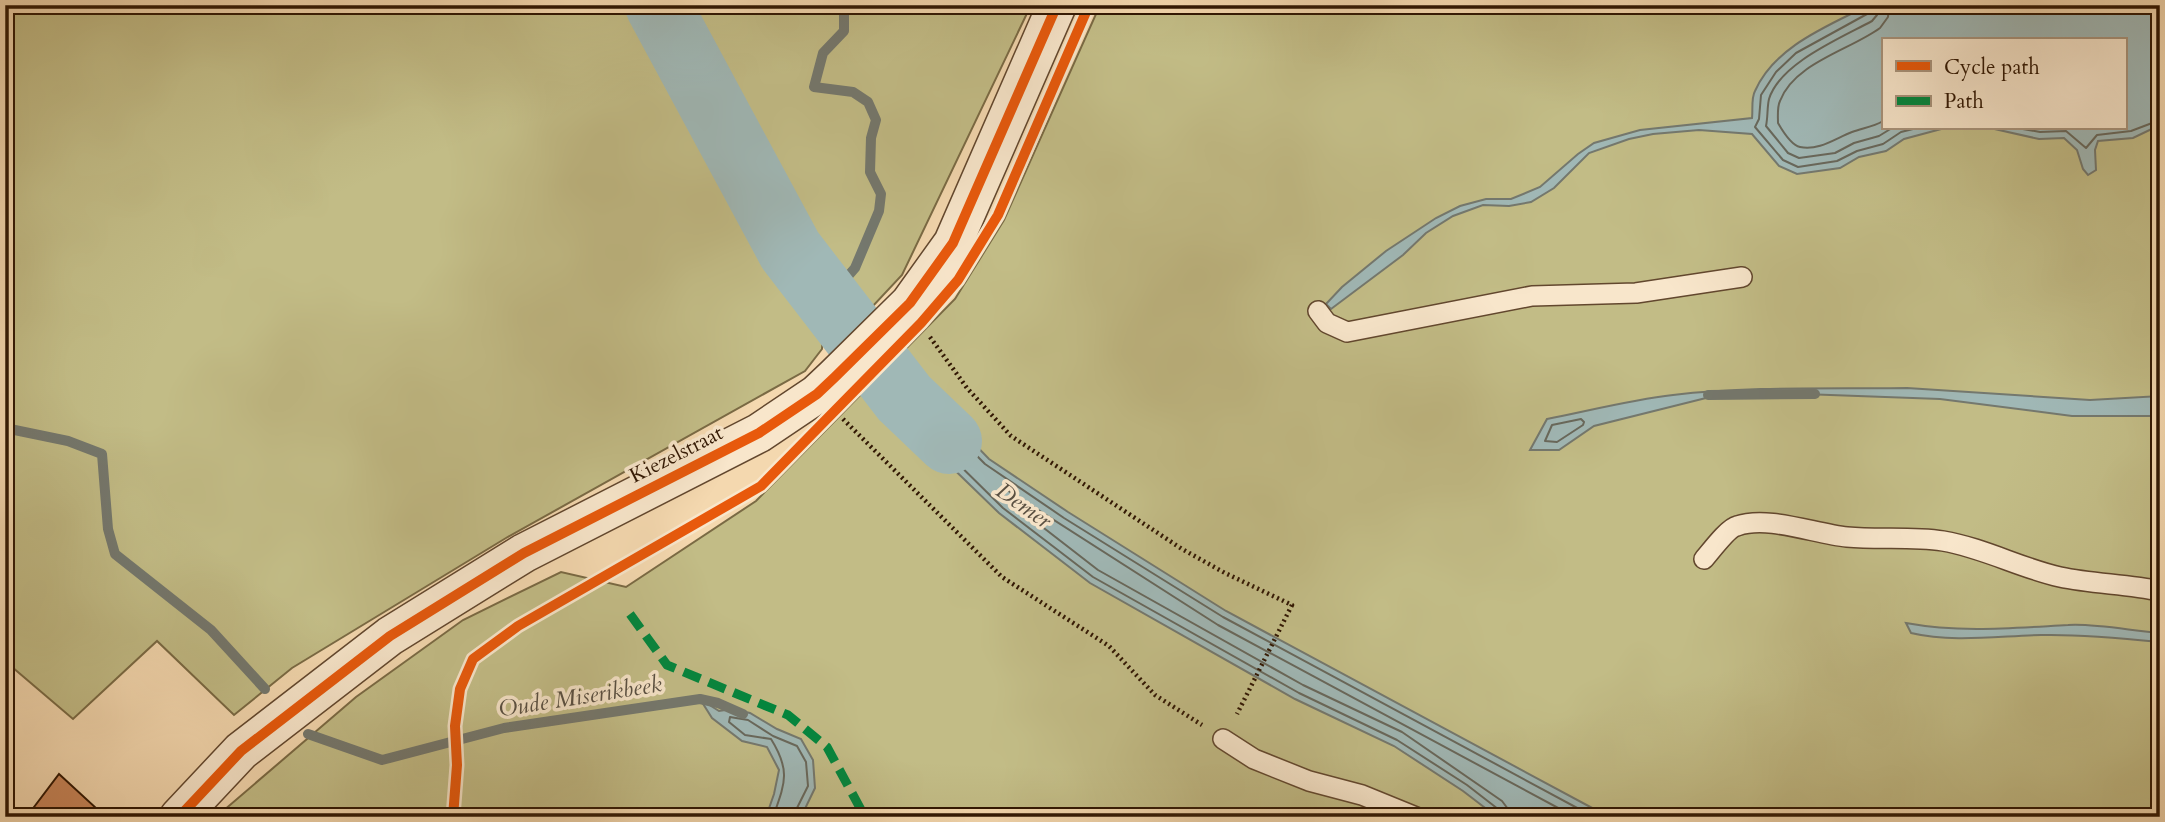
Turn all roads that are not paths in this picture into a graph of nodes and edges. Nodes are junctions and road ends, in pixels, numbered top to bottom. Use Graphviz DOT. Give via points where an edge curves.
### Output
graph roads {
  1 [pos="1057,5"];
  2 [pos="1742,277"];
  3 [pos="1318,311"];
  4 [pos="1704,559"];
  5 [pos="2160,590"];
  6 [pos="1223,739"];
  7 [pos="179,817"];
  8 [pos="1416,817"];
  1 -- 7 [label="street, Kiezelstraat" via="953,243 835,394 817,394 759,433 524,553 390,636 241,751"];
  2 -- 3 [label="lane" via="1636,293 1532,296 1348,332 1327,323"];
  4 -- 5 [label="lane" via="1734,526 1759,522 1847,537 1942,541 2059,576"];
  6 -- 8 [label="lane" via="1254,759"];
}
